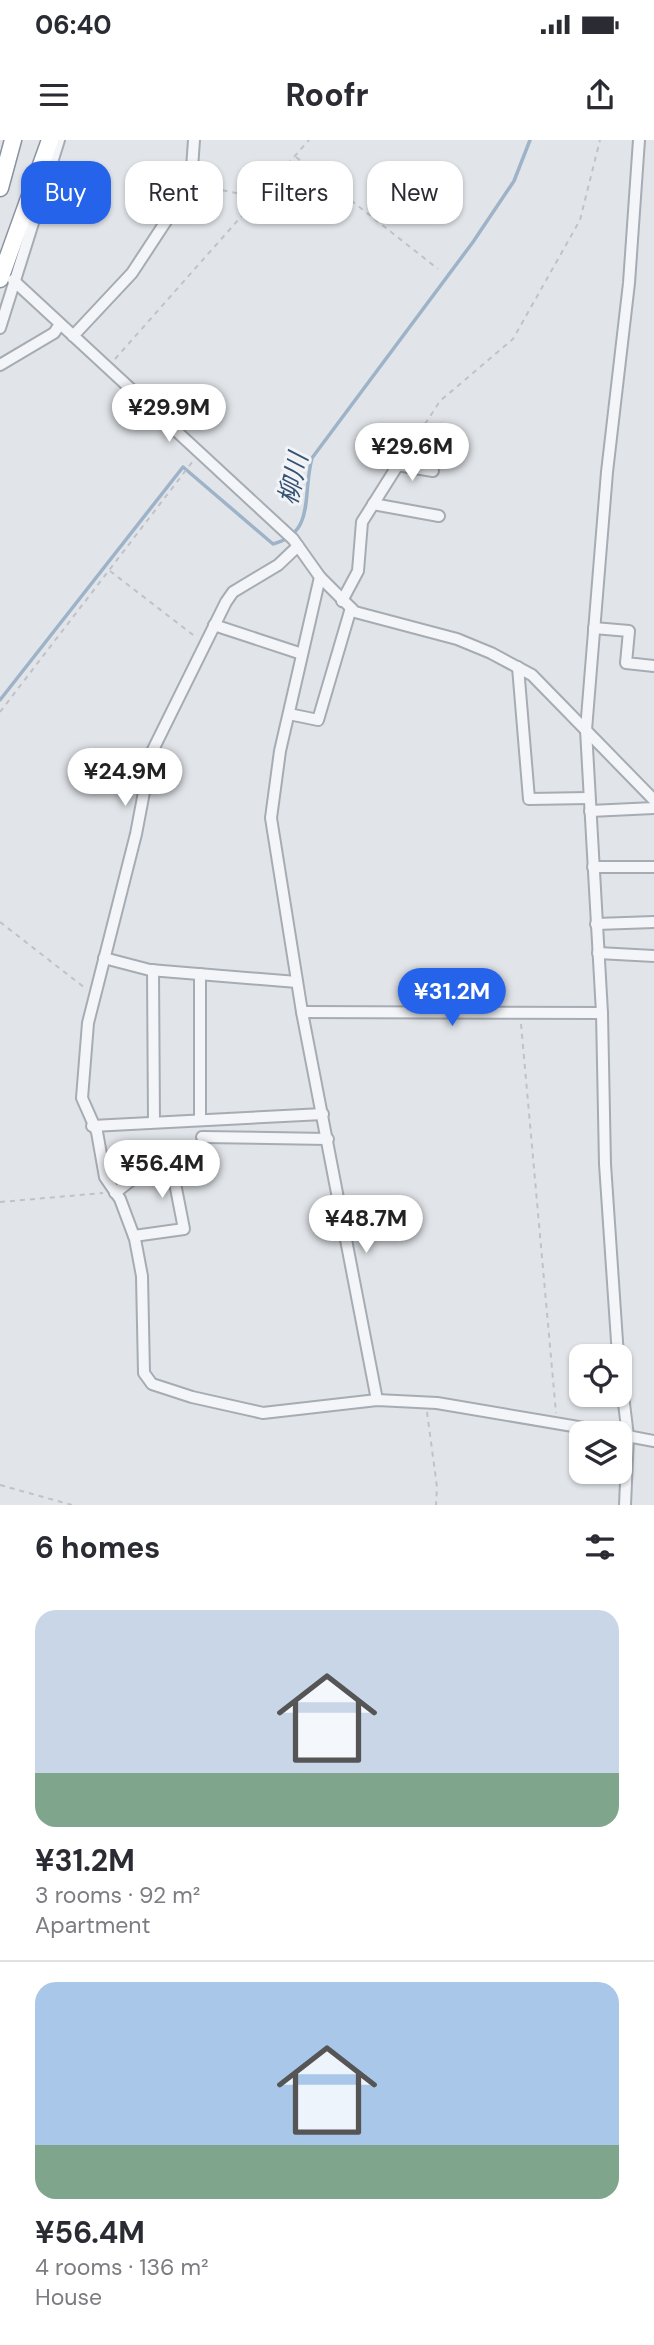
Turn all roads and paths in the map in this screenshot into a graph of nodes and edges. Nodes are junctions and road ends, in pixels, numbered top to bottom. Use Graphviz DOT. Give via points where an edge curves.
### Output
graph roads {
  1 [pos="13,140"];
  2 [pos="50,140"];
  3 [pos="59,140"];
  4 [pos="194,140"];
  5 [pos="309,140"];
  6 [pos="600,140"];
  7 [pos="639,140"];
  8 [pos="295,156"];
  9 [pos="193,161"];
  10 [pos="291,161"];
  11 [pos="0,188"];
  12 [pos="237,223"];
  13 [pos="164,224"];
  14 [pos="438,269"];
  15 [pos="7,280"];
  16 [pos="60,324"];
  17 [pos="0,328"];
  18 [pos="73,336"];
  19 [pos="0,365"];
  20 [pos="108,367"];
  21 [pos="418,433"];
  22 [pos="201,452"];
  23 [pos="397,465"];
  24 [pos="433,471"];
  25 [pos="373,504"];
  26 [pos="439,516"];
  27 [pos="298,546"];
  28 [pos="109,570"];
  29 [pos="320,577"];
  30 [pos="346,604"];
  31 [pos="214,625"];
  32 [pos="594,628"];
  33 [pos="205,645"];
  34 [pos="302,654"];
  35 [pos="654,666"];
  36 [pos="518,667"];
  37 [pos="0,712"];
  38 [pos="289,714"];
  39 [pos="586,730"];
  40 [pos="589,798"];
  41 [pos="654,800"];
  42 [pos="654,808"];
  43 [pos="590,811"];
  44 [pos="593,867"];
  45 [pos="654,867"];
  46 [pos="0,922"];
  47 [pos="654,922"];
  48 [pos="596,924"];
  49 [pos="598,953"];
  50 [pos="654,956"];
  51 [pos="104,958"];
  52 [pos="153,970"];
  53 [pos="200,974"];
  54 [pos="297,982"];
  55 [pos="95,995"];
  56 [pos="302,1012"];
  57 [pos="520,1013"];
  58 [pos="602,1013"];
  59 [pos="323,1114"];
  60 [pos="200,1120"];
  61 [pos="154,1122"];
  62 [pos="92,1126"];
  63 [pos="202,1137"];
  64 [pos="328,1139"];
  65 [pos="115,1193"];
  66 [pos="0,1202"];
  67 [pos="134,1236"];
  68 [pos="617,1344"];
  69 [pos="377,1400"];
  70 [pos="425,1402"];
  71 [pos="557,1423"];
  72 [pos="569,1425"];
  73 [pos="632,1437"];
  74 [pos="654,1441"];
  75 [pos="625,1484"];
  76 [pos="0,1485"];
  77 [pos="72,1505"];
  78 [pos="436,1505"];
  79 [pos="625,1505"];
  1 -- 11 [label="highway"];
  2 -- 15 [label="highway"];
  3 -- 15 [label="street"];
  4 -- 9 [label="street"];
  5 -- 8 [label="path"];
  6 -- 21 [label="path" via="580,220 513,339 440,401"];
  7 -- 32 [label="street"];
  8 -- 10 [label="path"];
  8 -- 14 [label="path"];
  12 -- 20 [label="path"];
  13 -- 18 [label="street" via="132,272"];
  15 -- 16 [label="street"];
  15 -- 17 [label="street"];
  16 -- 18 [label="street"];
  16 -- 19 [label="street" via="54,333"];
  18 -- 20 [label="street"];
  20 -- 22 [label="street"];
  21 -- 23 [label="street"];
  22 -- 27 [label="street"];
  22 -- 28 [label="path"];
  23 -- 24 [label="street"];
  23 -- 25 [label="street"];
  25 -- 26 [label="street"];
  25 -- 30 [label="street" via="362,523 358,571"];
  27 -- 29 [label="street"];
  27 -- 31 [label="street" via="278,565 233,592"];
  28 -- 33 [label="path"];
  28 -- 37 [label="path"];
  29 -- 30 [label="street"];
  29 -- 34 [label="street"];
  30 -- 36 [label="street" via="391,623 457,639"];
  30 -- 38 [label="street" via="318,720"];
  31 -- 33 [label="street"];
  31 -- 34 [label="street"];
  32 -- 35 [label="street" via="629,631 626,663"];
  32 -- 39 [label="street"];
  33 -- 51 [label="street" via="143,770 136,834"];
  34 -- 38 [label="street"];
  36 -- 39 [label="street" via="532,675"];
  36 -- 40 [label="street" via="528,799"];
  38 -- 54 [label="street" via="271,818"];
  39 -- 40 [label="street"];
  39 -- 41 [label="street"];
  40 -- 43 [label="street"];
  42 -- 43 [label="street"];
  43 -- 44 [label="street"];
  44 -- 45 [label="street"];
  44 -- 48 [label="street"];
  46 -- 55 [label="path"];
  47 -- 48 [label="street"];
  48 -- 49 [label="street"];
  49 -- 50 [label="street"];
  49 -- 58 [label="street"];
  51 -- 52 [label="street"];
  51 -- 55 [label="street"];
  52 -- 53 [label="street"];
  52 -- 61 [label="street"];
  53 -- 54 [label="street"];
  53 -- 60 [label="street"];
  54 -- 56 [label="street"];
  55 -- 62 [label="street" via="82,1098"];
  56 -- 57 [label="street"];
  56 -- 59 [label="street"];
  57 -- 58 [label="street"];
  57 -- 71 [label="path"];
  58 -- 68 [label="street" via="605,1164"];
  59 -- 60 [label="street"];
  59 -- 64 [label="street"];
  60 -- 61 [label="street"];
  61 -- 62 [label="street"];
  62 -- 65 [label="street" via="105,1177"];
  63 -- 64 [label="street"];
  64 -- 69 [label="street"];
  65 -- 66 [label="path"];
  65 -- 67 [label="street"];
  65 -- 67 [label="street" via="134,1178 173,1173 184,1229"];
  67 -- 69 [label="street" via="142,1276 144,1373 152,1384 263,1413"];
  69 -- 70 [label="street"];
  70 -- 71 [label="street"];
  70 -- 78 [label="path"];
  71 -- 72 [label="street"];
  73 -- 74 [label="street"];
  75 -- 79 [label="street"];
  76 -- 77 [label="path"];
}
